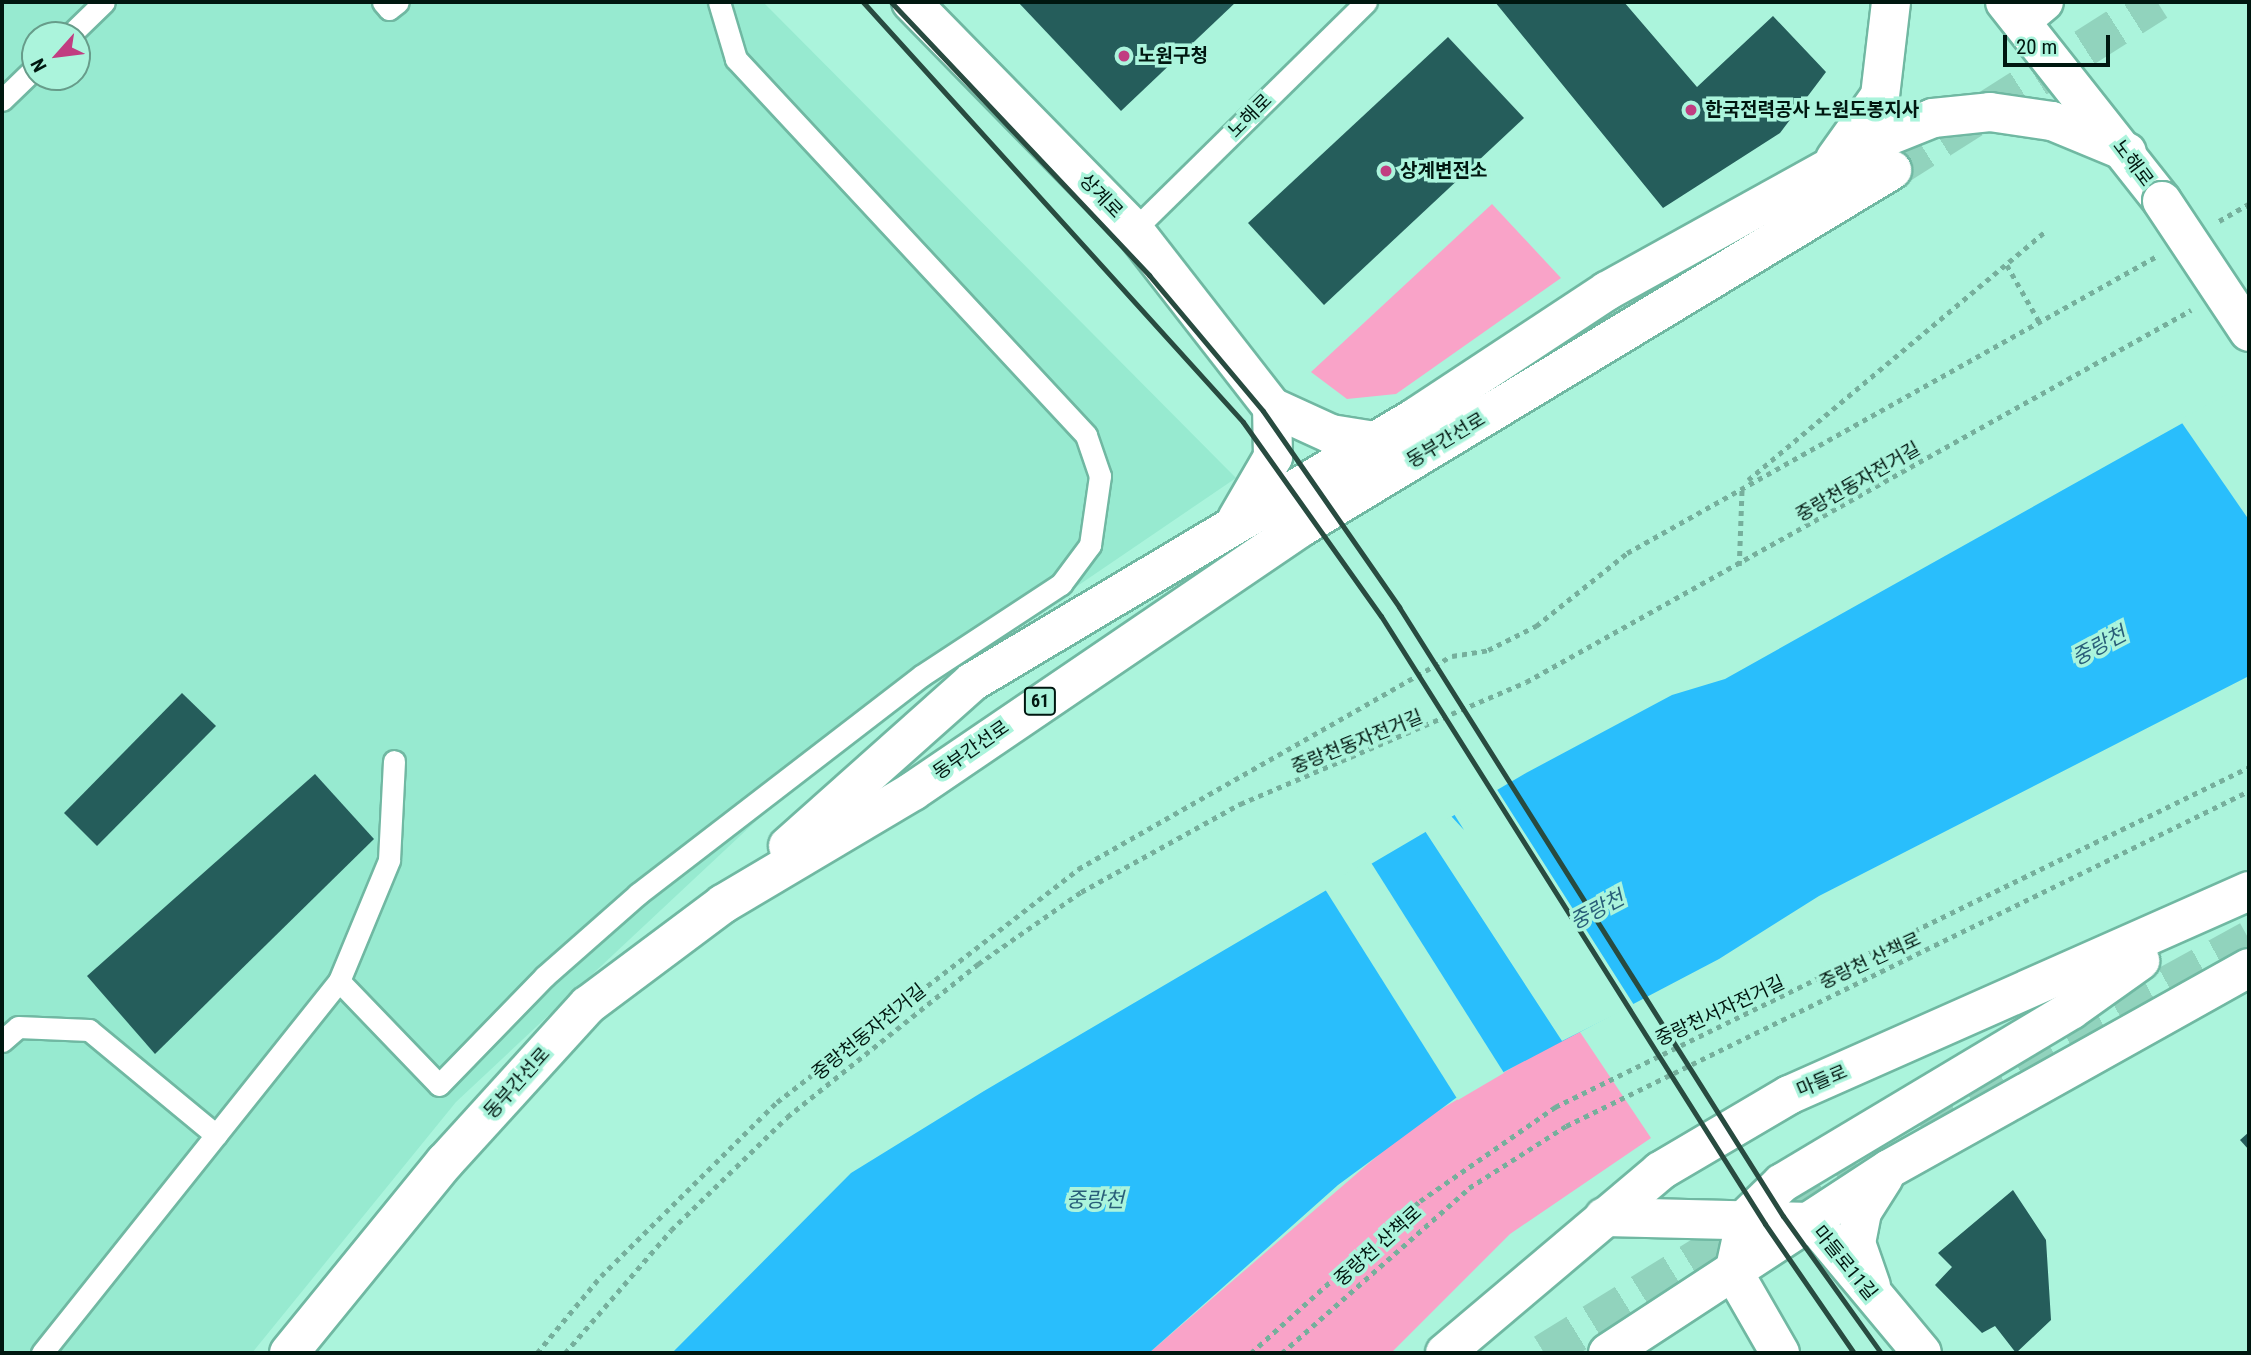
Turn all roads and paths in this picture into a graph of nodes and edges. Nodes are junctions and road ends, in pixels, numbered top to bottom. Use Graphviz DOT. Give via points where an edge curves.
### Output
graph roads {
  1 [pos="104,2"];
  2 [pos="383,2"];
  3 [pos="398,2"];
  4 [pos="719,2"];
  5 [pos="911,2"];
  6 [pos="1366,2"];
  7 [pos="1891,2"];
  8 [pos="2024,8"];
  9 [pos="84,21"];
  10 [pos="21,82"];
  11 [pos="2,100"];
  12 [pos="2127,152"];
  13 [pos="1832,165"];
  14 [pos="1892,170"];
  15 [pos="2249,204"];
  16 [pos="2214,224"];
  17 [pos="1134,230"];
  18 [pos="2045,232"];
  19 [pos="2167,250"];
  20 [pos="2007,265"];
  21 [pos="2195,307"];
  22 [pos="2039,321"];
  23 [pos="2249,332"];
  24 [pos="1272,407"];
  25 [pos="1369,440"];
  26 [pos="1742,486"];
  27 [pos="1235,522"];
  28 [pos="1739,566"];
  29 [pos="394,761"];
  30 [pos="2249,767"];
  31 [pos="2249,791"];
  32 [pos="2249,891"];
  33 [pos="723,904"];
  34 [pos="2201,917"];
  35 [pos="2249,968"];
  36 [pos="338,981"];
  37 [pos="2,1041"];
  38 [pos="216,1135"];
  39 [pos="1889,1169"];
  40 [pos="1604,1217"];
  41 [pos="1746,1218"];
  42 [pos="1813,1222"];
  43 [pos="1734,1273"];
  44 [pos="1876,1302"];
  45 [pos="42,1353"];
  46 [pos="289,1353"];
  47 [pos="537,1353"];
  48 [pos="565,1353"];
  49 [pos="1251,1353"];
  50 [pos="1282,1353"];
  51 [pos="1445,1353"];
  52 [pos="1608,1353"];
  53 [pos="1780,1353"];
  54 [pos="1922,1353"];
  1 -- 9 [label="lane"];
  2 -- 3 [label="lane" via="389,9"];
  4 -- 36 [label="lane" via="736,59 1086,435 1100,476 1090,545 1062,584 922,676 638,894 545,976 439,1085"];
  5 -- 17 [label="main road, 상계로"];
  6 -- 17 [label="lane, 노해로"];
  7 -- 13 [label="main road" via="1880,96"];
  8 -- 12 [label="main road, 노해로"];
  10 -- 11 [label="lane"];
  12 -- 13 [label="main road" via="2052,121 1990,112 1933,118"];
  12 -- 23 [label="main road, 노해로, bridge"];
  13 -- 25 [label="main road" via="1607,291 1416,417"];
  14 -- 33 [label="main road, 동부간선로 / 61" via="1300,528 913,791"];
  15 -- 16 [label="path"];
  17 -- 24 [label="main road, 상계로"];
  18 -- 20 [label="path"];
  19 -- 22 [label="path"];
  20 -- 22 [label="path"];
  20 -- 26 [label="path"];
  21 -- 28 [label="path, 중랑천동자전거길"];
  22 -- 26 [label="path"];
  24 -- 25 [label="main road" via="1331,434"];
  24 -- 27 [label="main road" via="1273,457"];
  25 -- 27 [label="main road"];
  26 -- 28 [label="path"];
  26 -- 47 [label="path" via="1587,580 1536,626 1488,650 1451,656 1078,869 776,1102 601,1276"];
  27 -- 33 [label="main road" via="972,682"];
  28 -- 48 [label="path, 중랑천동자전거길" via="1526,682 1240,804 1081,892 978,964 787,1117 671,1230"];
  29 -- 36 [label="lane" via="389,860"];
  30 -- 49 [label="path, 중랑천서자전거길" via="1545,1113 1420,1201"];
  31 -- 50 [label="path, 중랑천 산책로" via="1566,1126 1469,1188"];
  32 -- 34 [label="main road, 마들로"];
  33 -- 46 [label="main road, 동부간선로 / 61" via="588,1005 445,1162"];
  34 -- 40 [label="main road, 마들로" via="1789,1095 1660,1171"];
  34 -- 41 [label="main road" via="2071,1010 1782,1183"];
  35 -- 39 [label="main road"];
  36 -- 38 [label="lane"];
  37 -- 38 [label="lane" via="18,1027 89,1030"];
  38 -- 45 [label="lane"];
  39 -- 42 [label="main road"];
  39 -- 44 [label="main road" via="1862,1212 1856,1244"];
  40 -- 41 [label="main road, 마들로11길"];
  40 -- 51 [label="main road, 마들로"];
  41 -- 42 [label="main road, 마들로11길"];
  41 -- 43 [label="main road"];
  42 -- 43 [label="main road"];
  42 -- 44 [label="main road, 마들로11길"];
  43 -- 52 [label="main road"];
  43 -- 53 [label="main road"];
  44 -- 54 [label="main road, 마들로11길"];
}
